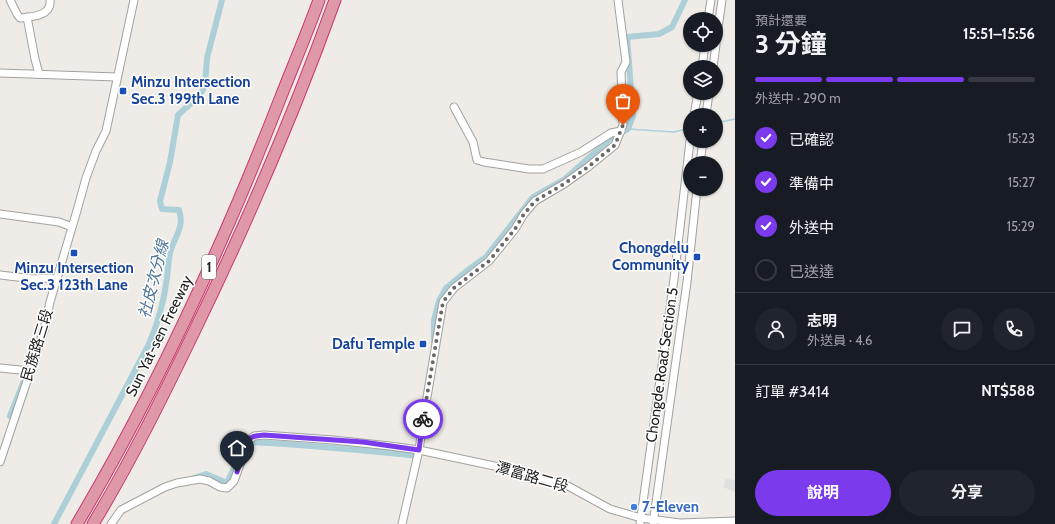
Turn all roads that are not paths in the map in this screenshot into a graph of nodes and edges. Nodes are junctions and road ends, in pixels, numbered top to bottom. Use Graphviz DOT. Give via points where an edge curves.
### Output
graph roads {
  1 [pos="10,0"];
  2 [pos="50,0"];
  3 [pos="134,0"];
  4 [pos="319,0"];
  5 [pos="335,0"];
  6 [pos="618,0"];
  7 [pos="711,0"];
  8 [pos="722,0"];
  9 [pos="709,12"];
  10 [pos="720,12"];
  11 [pos="27,18"];
  12 [pos="0,73"];
  13 [pos="39,74"];
  14 [pos="117,77"];
  15 [pos="454,107"];
  16 [pos="621,131"];
  17 [pos="689,148"];
  18 [pos="696,196"];
  19 [pos="0,214"];
  20 [pos="72,227"];
  21 [pos="0,275"];
  22 [pos="57,280"];
  23 [pos="0,368"];
  24 [pos="30,372"];
  25 [pos="419,450"];
  26 [pos="0,462"];
  27 [pos="641,521"];
  28 [pos="735,521"];
  29 [pos="654,522"];
  30 [pos="77,524"];
  31 [pos="93,524"];
  32 [pos="111,524"];
  33 [pos="402,524"];
  1 -- 11 [label="street" via="20,18"];
  2 -- 11 [label="street" via="51,5 43,14"];
  3 -- 14 [label="street, 民族路三段"];
  4 -- 30 [label="highway, Sun Yat-sen Freeway / 1" via="213,260 128,434"];
  5 -- 31 [label="highway, Sun Yat-sen Freeway / 1" via="296,105 240,235 166,390"];
  6 -- 16 [label="street" via="626,62 620,72 623,125"];
  7 -- 9 [label="street"];
  8 -- 10 [label="street"];
  11 -- 13 [label="street"];
  12 -- 13 [label="street"];
  13 -- 14 [label="street"];
  14 -- 20 [label="street, 民族路三段" via="106,131 86,178"];
  15 -- 16 [label="street" via="473,142 477,160 521,168 543,170 581,152 611,133"];
  16 -- 25 [label="street" via="615,145 588,167 535,201 489,261 454,288 443,302"];
  17 -- 27 [label="street, Chongde Road Section 5"];
  18 -- 29 [label="street, Chongde Road Section 5"];
  19 -- 20 [label="street" via="52,221"];
  20 -- 22 [label="street, 民族路三段"];
  21 -- 22 [label="street"];
  22 -- 24 [label="street, 民族路三段"];
  23 -- 24 [label="street"];
  24 -- 26 [label="street, 民族路三段"];
  25 -- 27 [label="street, 潭富路二段" via="518,471 568,486 610,509"];
  25 -- 32 [label="street, 潭富路二段" via="363,442 254,436 244,449 234,481 227,488 200,479 177,483 121,510"];
  25 -- 33 [label="street"];
  27 -- 29 [label="street, 潭富路二段"];
  28 -- 29 [label="street, 潭富路二段"];
}
